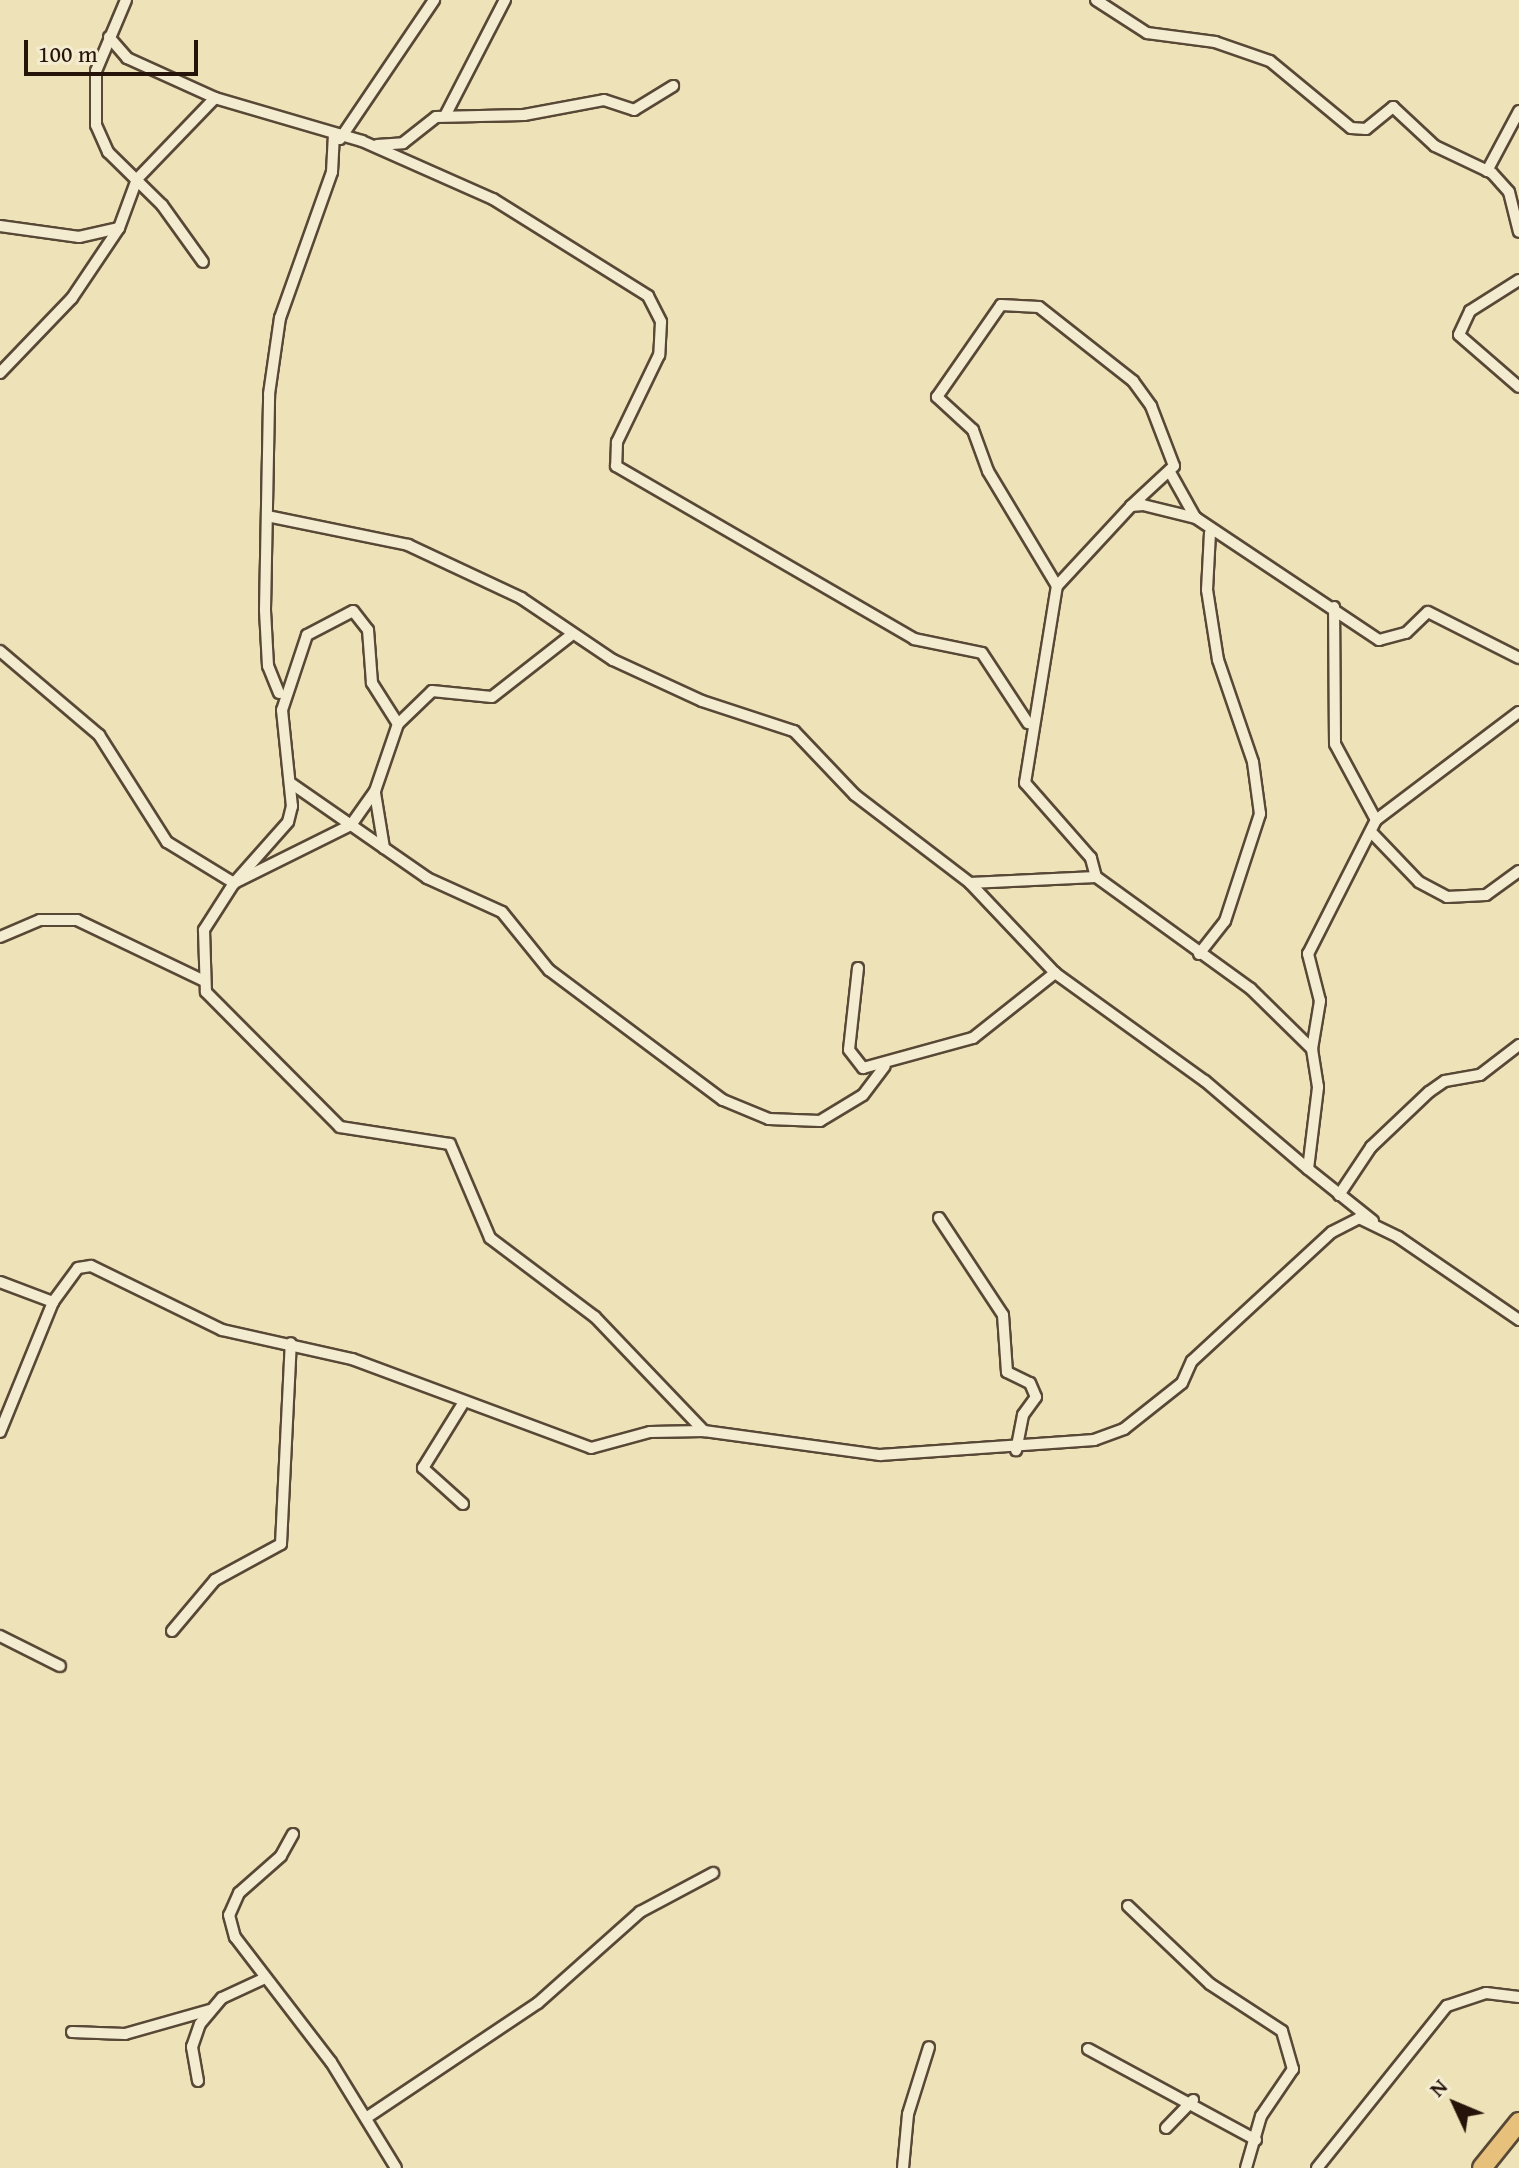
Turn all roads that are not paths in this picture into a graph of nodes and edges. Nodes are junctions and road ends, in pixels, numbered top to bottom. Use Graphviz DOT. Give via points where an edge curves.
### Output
graph roads {
  1 [pos="126,0"];
  2 [pos="434,0"];
  3 [pos="505,0"];
  4 [pos="1096,0"];
  5 [pos="109,37"];
  6 [pos="673,86"];
  7 [pos="215,98"];
  8 [pos="1519,111"];
  9 [pos="445,116"];
  10 [pos="337,138"];
  11 [pos="372,146"];
  12 [pos="1487,171"];
  13 [pos="137,179"];
  14 [pos="0,226"];
  15 [pos="119,228"];
  16 [pos="1519,232"];
  17 [pos="203,262"];
  18 [pos="1519,280"];
  19 [pos="0,373"];
  20 [pos="1519,387"];
  21 [pos="1171,474"];
  22 [pos="1131,506"];
  23 [pos="272,517"];
  24 [pos="1196,518"];
  25 [pos="1210,533"];
  26 [pos="1057,586"];
  27 [pos="1334,607"];
  28 [pos="570,636"];
  29 [pos="0,651"];
  30 [pos="1519,658"];
  31 [pos="279,693"];
  32 [pos="1519,712"];
  33 [pos="398,724"];
  34 [pos="1029,729"];
  35 [pos="292,784"];
  36 [pos="375,791"];
  37 [pos="1376,820"];
  38 [pos="351,825"];
  39 [pos="1373,834"];
  40 [pos="384,848"];
  41 [pos="1519,871"];
  42 [pos="1096,877"];
  43 [pos="234,883"];
  44 [pos="970,883"];
  45 [pos="0,937"];
  46 [pos="1199,954"];
  47 [pos="858,968"];
  48 [pos="1055,973"];
  49 [pos="202,980"];
  50 [pos="1519,1045"];
  51 [pos="1312,1049"];
  52 [pos="885,1066"];
  53 [pos="1308,1169"];
  54 [pos="1339,1195"];
  55 [pos="939,1218"];
  56 [pos="1381,1227"];
  57 [pos="0,1282"];
  58 [pos="53,1302"];
  59 [pos="1519,1320"];
  60 [pos="291,1343"];
  61 [pos="3,1396"];
  62 [pos="464,1402"];
  63 [pos="704,1431"];
  64 [pos="0,1432"];
  65 [pos="1016,1450"];
  66 [pos="463,1504"];
  67 [pos="172,1631"];
  68 [pos="0,1636"];
  69 [pos="60,1666"];
  70 [pos="293,1834"];
  71 [pos="713,1873"];
  72 [pos="1128,1906"];
  73 [pos="265,1978"];
  74 [pos="1519,1997"];
  75 [pos="210,2010"];
  76 [pos="72,2032"];
  77 [pos="929,2047"];
  78 [pos="1088,2049"];
  79 [pos="198,2081"];
  80 [pos="1193,2100"];
  81 [pos="366,2118"];
  82 [pos="1519,2122"];
  83 [pos="1166,2128"];
  84 [pos="1256,2140"];
  85 [pos="396,2168"];
  86 [pos="903,2168"];
  87 [pos="1246,2168"];
  88 [pos="1317,2168"];
  89 [pos="1482,2168"];
  1 -- 5 [label="street"];
  2 -- 10 [label="street"];
  3 -- 9 [label="street"];
  4 -- 12 [label="street" via="1147,33 1215,42 1270,61 1351,128 1366,129 1393,107 1435,146"];
  5 -- 7 [label="street" via="127,58"];
  5 -- 13 [label="street" via="96,71 96,125 108,152"];
  6 -- 9 [label="street" via="634,110 604,100 524,115"];
  7 -- 10 [label="street"];
  7 -- 13 [label="street"];
  8 -- 12 [label="street"];
  9 -- 11 [label="street" via="424,122 403,143"];
  10 -- 11 [label="street"];
  10 -- 23 [label="street" via="332,172 280,318 269,394"];
  11 -- 34 [label="street" via="493,199 658,305 659,355 614,455 626,476 877,611 914,639 982,653"];
  12 -- 16 [label="street" via="1509,192"];
  13 -- 15 [label="street"];
  13 -- 17 [label="street"];
  14 -- 15 [label="street" via="79,237"];
  15 -- 19 [label="street" via="43,335"];
  18 -- 20 [label="street" via="1470,311 1459,335"];
  21 -- 22 [label="street"];
  21 -- 24 [label="street"];
  21 -- 26 [label="street" via="1171,442 1133,381 1032,302 996,309 937,397 973,430 988,471"];
  22 -- 24 [label="street"];
  22 -- 26 [label="street"];
  23 -- 28 [label="street" via="408,545 521,598"];
  23 -- 31 [label="street" via="265,610 268,666"];
  24 -- 25 [label="street"];
  25 -- 27 [label="street"];
  25 -- 46 [label="street" via="1207,590 1218,660 1253,762 1260,814 1225,921"];
  26 -- 34 [label="street"];
  27 -- 30 [label="street" via="1379,640 1406,633 1428,612"];
  27 -- 37 [label="street" via="1333,732 1339,760"];
  28 -- 33 [label="street" via="492,697 432,691"];
  28 -- 44 [label="street" via="702,701 794,731 855,795"];
  29 -- 43 [label="street" via="99,735 159,834"];
  32 -- 37 [label="street"];
  33 -- 35 [label="street" via="372,683 368,630 347,610 307,635 286,695 283,747"];
  33 -- 36 [label="street"];
  34 -- 42 [label="street" via="1025,783 1091,858"];
  35 -- 38 [label="street"];
  35 -- 43 [label="street" via="288,822"];
  36 -- 38 [label="street"];
  36 -- 40 [label="street"];
  37 -- 39 [label="street"];
  38 -- 40 [label="street"];
  38 -- 43 [label="street"];
  39 -- 41 [label="street" via="1419,882 1447,897 1486,895"];
  39 -- 51 [label="street" via="1308,954 1320,1001"];
  40 -- 52 [label="street" via="447,889 502,912 549,970 663,1048 723,1100 769,1119 820,1121 863,1095"];
  42 -- 44 [label="street"];
  42 -- 46 [label="street"];
  43 -- 49 [label="street" via="204,930"];
  44 -- 48 [label="street"];
  45 -- 49 [label="street" via="40,920 77,920"];
  46 -- 51 [label="street" via="1251,989"];
  47 -- 52 [label="street" via="851,1060"];
  48 -- 52 [label="street" via="973,1038"];
  48 -- 53 [label="street" via="1205,1081"];
  49 -- 63 [label="street" via="340,1127 450,1144 490,1238 595,1317"];
  50 -- 54 [label="street" via="1480,1075 1429,1092 1371,1147"];
  51 -- 53 [label="street" via="1318,1087"];
  53 -- 54 [label="street"];
  54 -- 56 [label="street"];
  55 -- 65 [label="street" via="1003,1315 1007,1372 1030,1383 1036,1397 1023,1415"];
  56 -- 59 [label="street"];
  56 -- 65 [label="street" via="1359,1218 1332,1232 1192,1361 1182,1383 1124,1429"];
  57 -- 58 [label="street"];
  58 -- 60 [label="street" via="78,1268 91,1266 222,1330"];
  58 -- 61 [label="street"];
  60 -- 62 [label="street"];
  60 -- 67 [label="street" via="281,1544 215,1580"];
  61 -- 64 [label="street"];
  62 -- 63 [label="street" via="591,1448 650,1432"];
  62 -- 66 [label="street" via="423,1468"];
  63 -- 65 [label="street" via="880,1455"];
  68 -- 69 [label="street"];
  70 -- 73 [label="street" via="229,1915 235,1937"];
  71 -- 81 [label="street" via="640,1912 538,2003"];
  72 -- 84 [label="street" via="1210,1984 1282,2031 1293,2069 1261,2116"];
  73 -- 75 [label="street"];
  73 -- 81 [label="street"];
  74 -- 88 [label="street" via="1486,1993 1447,2006"];
  75 -- 76 [label="street" via="151,2030"];
  75 -- 79 [label="street" via="192,2047"];
  77 -- 86 [label="street" via="908,2114"];
  78 -- 80 [label="street"];
  80 -- 83 [label="street"];
  80 -- 84 [label="street"];
  81 -- 85 [label="street"];
  82 -- 89 [label="highway"];
  84 -- 87 [label="street"];
}
